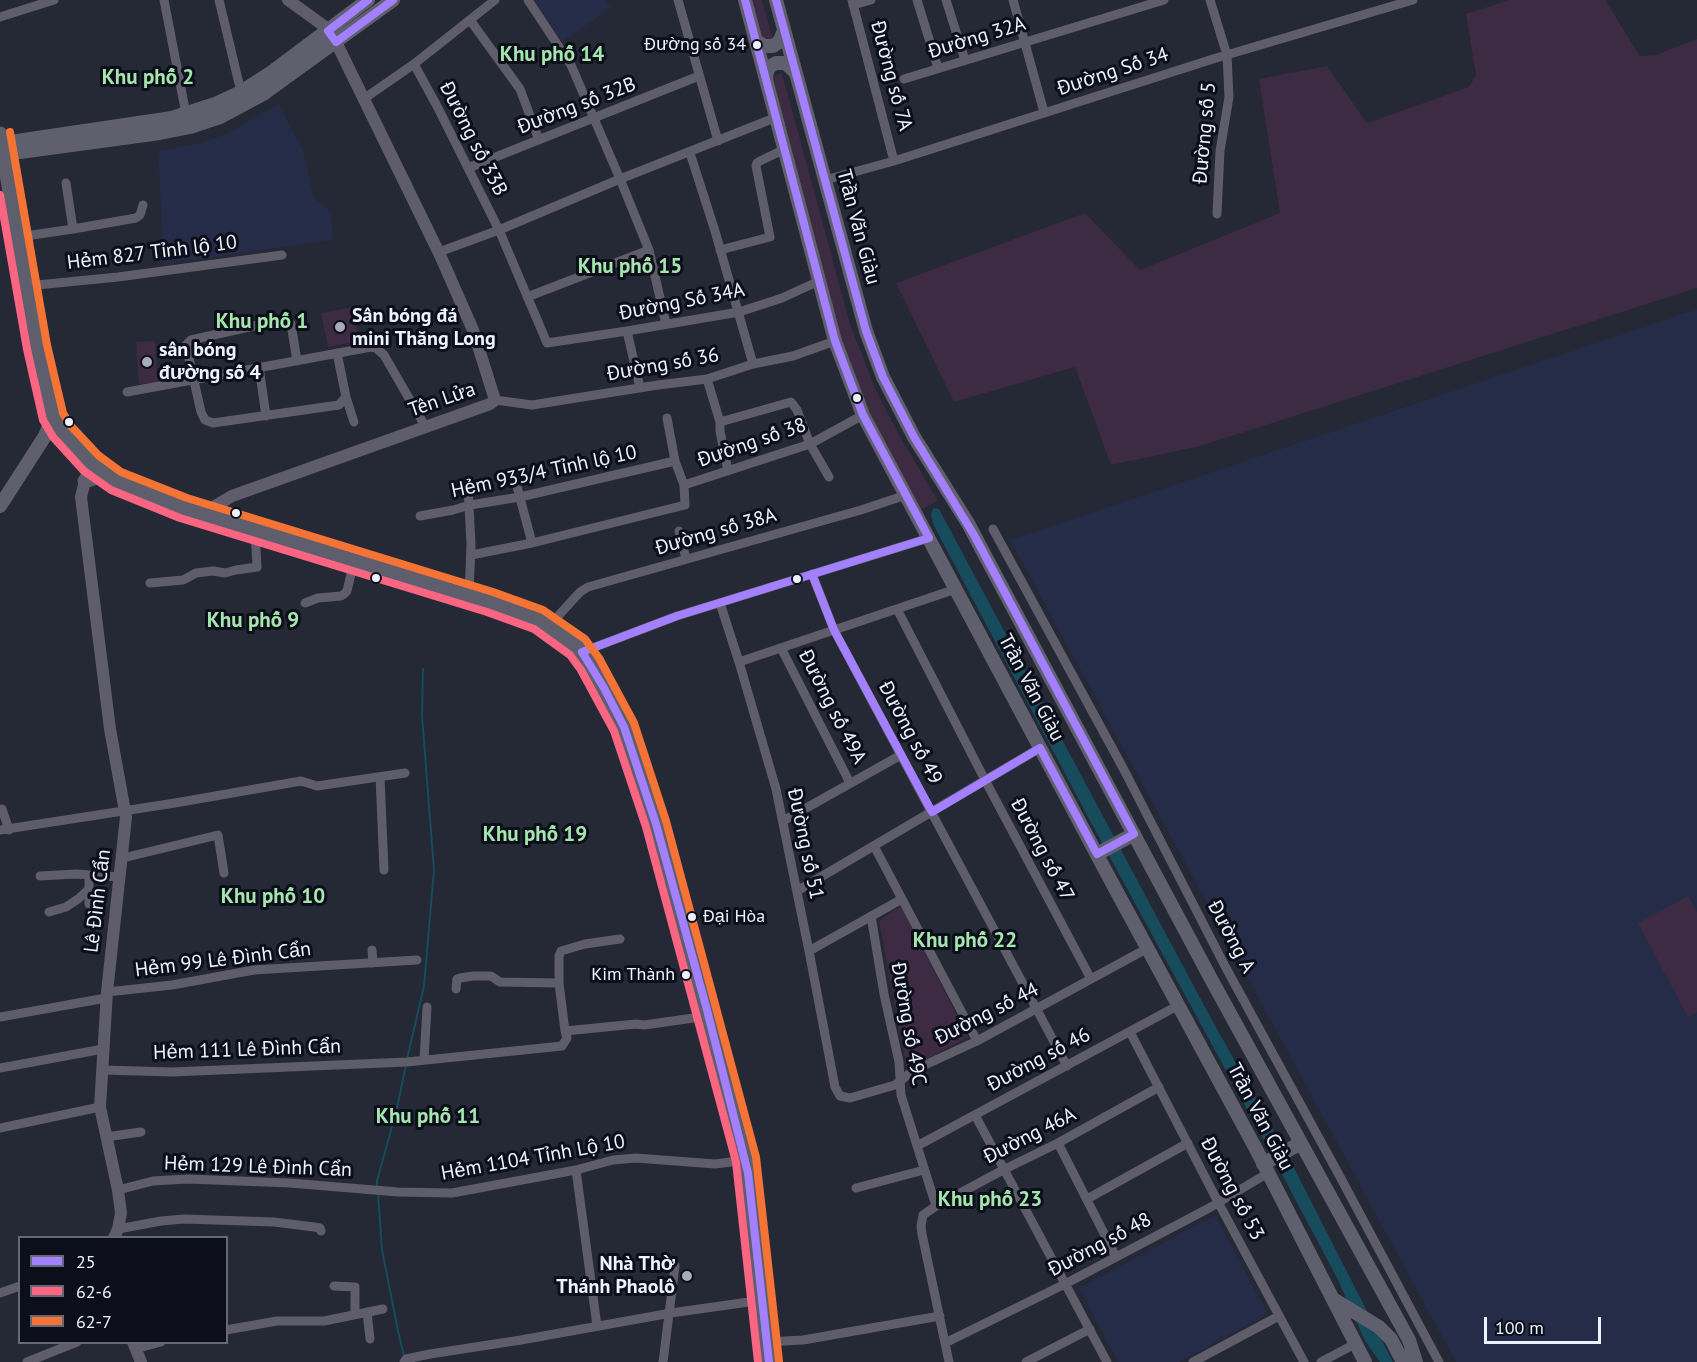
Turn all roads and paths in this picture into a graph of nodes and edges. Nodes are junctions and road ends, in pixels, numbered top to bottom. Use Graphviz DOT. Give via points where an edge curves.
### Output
graph roads {
  1 [pos="54,0"];
  2 [pos="164,0"];
  3 [pos="219,0"];
  4 [pos="288,0"];
  5 [pos="368,0"];
  6 [pos="393,0"];
  7 [pos="495,0"];
  8 [pos="528,0"];
  9 [pos="691,0"];
  10 [pos="745,0"];
  11 [pos="776,0"];
  12 [pos="871,0"];
  13 [pos="917,0"];
  14 [pos="946,0"];
  15 [pos="1013,0"];
  16 [pos="1164,0"];
  17 [pos="1210,0"];
  18 [pos="1413,0"];
  19 [pos="679,2"];
  20 [pos="853,3"];
  21 [pos="1142,3"];
  22 [pos="0,17"];
  23 [pos="470,20"];
  24 [pos="784,31"];
  25 [pos="332,36"];
  26 [pos="756,40"];
  27 [pos="1026,42"];
  28 [pos="1227,55"];
  29 [pos="965,60"];
  30 [pos="414,64"];
  31 [pos="939,68"];
  32 [pos="796,74"];
  33 [pos="699,76"];
  34 [pos="904,79"];
  35 [pos="766,80"];
  36 [pos="241,92"];
  37 [pos="365,98"];
  38 [pos="1044,112"];
  39 [pos="186,114"];
  40 [pos="777,117"];
  41 [pos="593,118"];
  42 [pos="539,140"];
  43 [pos="718,141"];
  44 [pos="4,145"];
  45 [pos="785,149"];
  46 [pos="690,153"];
  47 [pos="894,161"];
  48 [pos="468,168"];
  49 [pos="620,179"];
  50 [pos="825,180"];
  51 [pos="66,183"];
  52 [pos="143,205"];
  53 [pos="1217,214"];
  54 [pos="73,229"];
  55 [pos="499,230"];
  56 [pos="19,237"];
  57 [pos="649,250"];
  58 [pos="720,250"];
  59 [pos="439,252"];
  60 [pos="282,255"];
  61 [pos="819,281"];
  62 [pos="27,286"];
  63 [pos="527,297"];
  64 [pos="739,312"];
  65 [pos="666,324"];
  66 [pos="627,331"];
  67 [pos="835,341"];
  68 [pos="547,344"];
  69 [pos="337,353"];
  70 [pos="297,361"];
  71 [pos="753,364"];
  72 [pos="259,367"];
  73 [pos="707,379"];
  74 [pos="193,380"];
  75 [pos="640,388"];
  76 [pos="127,392"];
  77 [pos="346,397"];
  78 [pos="495,400"];
  79 [pos="863,415"];
  80 [pos="266,416"];
  81 [pos="53,417"];
  82 [pos="667,418"];
  83 [pos="720,422"];
  84 [pos="354,423"];
  85 [pos="425,426"];
  86 [pos="810,444"];
  87 [pos="675,461"];
  88 [pos="91,463"];
  89 [pos="728,471"];
  90 [pos="110,477"];
  91 [pos="829,477"];
  92 [pos="515,479"];
  93 [pos="85,482"];
  94 [pos="684,485"];
  95 [pos="468,487"];
  96 [pos="5,489"];
  97 [pos="906,495"];
  98 [pos="520,497"];
  99 [pos="470,505"];
  100 [pos="0,506"];
  101 [pos="208,516"];
  102 [pos="420,516"];
  103 [pos="993,529"];
  104 [pos="255,531"];
  105 [pos="679,531"];
  106 [pos="929,538"];
  107 [pos="532,543"];
  108 [pos="471,555"];
  109 [pos="686,559"];
  110 [pos="354,561"];
  111 [pos="812,574"];
  112 [pos="150,583"];
  113 [pos="956,589"];
  114 [pos="469,596"];
  115 [pos="305,603"];
  116 [pos="720,603"];
  117 [pos="897,609"];
  118 [pos="549,626"];
  119 [pos="834,630"];
  120 [pos="782,648"];
  121 [pos="582,652"];
  122 [pos="739,662"];
  123 [pos="1040,748"];
  124 [pos="901,755"];
  125 [pos="405,773"];
  126 [pos="380,777"];
  127 [pos="985,780"];
  128 [pos="850,783"];
  129 [pos="2,809"];
  130 [pos="126,811"];
  131 [pos="932,812"];
  132 [pos="783,821"];
  133 [pos="4,830"];
  134 [pos="1131,836"];
  135 [pos="874,846"];
  136 [pos="1100,852"];
  137 [pos="123,858"];
  138 [pos="384,870"];
  139 [pos="224,873"];
  140 [pos="89,874"];
  141 [pos="39,876"];
  142 [pos="119,877"];
  143 [pos="89,888"];
  144 [pos="797,891"];
  145 [pos="902,899"];
  146 [pos="89,904"];
  147 [pos="49,912"];
  148 [pos="871,916"];
  149 [pos="620,939"];
  150 [pos="1148,948"];
  151 [pos="372,950"];
  152 [pos="809,951"];
  153 [pos="417,960"];
  154 [pos="373,963"];
  155 [pos="1091,979"];
  156 [pos="559,983"];
  157 [pos="456,989"];
  158 [pos="106,995"];
  159 [pos="1179,1005"];
  160 [pos="427,1007"];
  161 [pos="1037,1008"];
  162 [pos="708,1016"];
  163 [pos="0,1017"];
  164 [pos="565,1031"];
  165 [pos="1130,1032"];
  166 [pos="977,1041"];
  167 [pos="103,1049"];
  168 [pos="419,1060"];
  169 [pos="1067,1066"];
  170 [pos="0,1068"];
  171 [pos="102,1070"];
  172 [pos="899,1083"];
  173 [pos="1159,1087"];
  174 [pos="840,1096"];
  175 [pos="100,1107"];
  176 [pos="975,1115"];
  177 [pos="0,1128"];
  178 [pos="141,1132"];
  179 [pos="106,1137"];
  180 [pos="1058,1143"];
  181 [pos="1188,1143"];
  182 [pos="1300,1143"];
  183 [pos="917,1146"];
  184 [pos="746,1160"];
  185 [pos="1265,1168"];
  186 [pos="576,1170"];
  187 [pos="924,1170"];
  188 [pos="1003,1170"];
  189 [pos="856,1188"];
  190 [pos="118,1190"];
  191 [pos="398,1192"];
  192 [pos="1087,1199"];
  193 [pos="1218,1202"];
  194 [pos="936,1206"];
  195 [pos="321,1231"];
  196 [pos="116,1233"];
  197 [pos="1116,1257"];
  198 [pos="675,1266"];
  199 [pos="1065,1284"];
  200 [pos="334,1286"];
  201 [pos="18,1287"];
  202 [pos="0,1293"];
  203 [pos="1332,1298"];
  204 [pos="763,1300"];
  205 [pos="383,1309"];
  206 [pos="367,1312"];
  207 [pos="670,1313"];
  208 [pos="356,1314"];
  209 [pos="940,1316"];
  210 [pos="1279,1316"];
  211 [pos="597,1326"];
  212 [pos="1089,1329"];
  213 [pos="228,1330"];
  214 [pos="370,1339"];
  215 [pos="767,1342"];
  216 [pos="945,1343"];
  217 [pos="1409,1343"];
  218 [pos="72,1344"];
  219 [pos="1355,1344"];
  220 [pos="134,1346"];
  221 [pos="1042,1358"];
  222 [pos="405,1360"];
  223 [pos="28,1362"];
  224 [pos="141,1362"];
  225 [pos="663,1362"];
  226 [pos="769,1362"];
  227 [pos="949,1362"];
  228 [pos="1026,1362"];
  229 [pos="1107,1362"];
  230 [pos="1193,1362"];
  231 [pos="1304,1362"];
  232 [pos="1322,1362"];
  233 [pos="1365,1362"];
  234 [pos="1403,1362"];
  235 [pos="1416,1362"];
  236 [pos="1424,1362"];
  237 [pos="1439,1362"];
  1 -- 22 [label="street"];
  2 -- 39 [label="street"];
  3 -- 36 [label="street"];
  4 -- 25 [label="street"];
  5 -- 25 [label="main road"];
  6 -- 25 [label="main road"];
  7 -- 23 [label="street"];
  8 -- 41 [label="street" via="571,65"];
  9 -- 19 [label="street"];
  10 -- 26 [label="main road, Trần Văn Giàu"];
  11 -- 24 [label="main road, Trần Văn Giàu"];
  12 -- 20 [label="street"];
  13 -- 31 [label="street"];
  14 -- 29 [label="street"];
  15 -- 27 [label="street"];
  16 -- 21 [label="street, Đường 32A"];
  17 -- 28 [label="street, Đường số 5"];
  18 -- 28 [label="street, Đường Số 34"];
  19 -- 33 [label="street"];
  20 -- 47 [label="street, Đường số 7A"];
  21 -- 27 [label="street, Đường 32A"];
  23 -- 30 [label="street"];
  23 -- 42 [label="street" via="520,89"];
  24 -- 26 [label="main road" via="779,42 770,46"];
  24 -- 32 [label="main road, Trần Văn Giàu"];
  25 -- 36 [label="main road"];
  25 -- 37 [label="street, Tên Lửa"];
  25 -- 44 [label="main road" via="256,99 205,123 175,131 20,152"];
  26 -- 35 [label="main road, Trần Văn Giàu"];
  27 -- 29 [label="street, Đường 32A"];
  27 -- 38 [label="street"];
  28 -- 38 [label="street, Đường Số 34"];
  28 -- 53 [label="street, Đường số 5" via="1229,97 1220,151"];
  29 -- 31 [label="street, Đường 32A"];
  30 -- 37 [label="street"];
  30 -- 48 [label="street, Đường số 33B"];
  31 -- 34 [label="street, Đường 32A"];
  32 -- 35 [label="main road" via="788,65 776,63 769,68"];
  32 -- 50 [label="main road, Trần Văn Giàu"];
  33 -- 41 [label="street, Đường số 32B"];
  33 -- 43 [label="street"];
  35 -- 40 [label="main road, Trần Văn Giàu"];
  36 -- 39 [label="main road"];
  37 -- 59 [label="street, Tên Lửa"];
  38 -- 47 [label="street, Đường Số 34"];
  39 -- 44 [label="main road"];
  40 -- 43 [label="street"];
  40 -- 45 [label="main road, Trần Văn Giàu"];
  41 -- 42 [label="street, Đường số 32B"];
  41 -- 49 [label="street"];
  42 -- 48 [label="street, Đường số 32B"];
  43 -- 46 [label="street"];
  44 -- 56 [label="main road"];
  45 -- 58 [label="street" via="756,166 770,237"];
  45 -- 61 [label="main road, Trần Văn Giàu"];
  46 -- 49 [label="street"];
  46 -- 58 [label="street"];
  47 -- 50 [label="street, Đường Số 34"];
  48 -- 55 [label="street, Đường số 33B"];
  49 -- 55 [label="street"];
  49 -- 57 [label="street"];
  50 -- 134 [label="main road, Trần Văn Giàu" via="866,331 883,377 1105,777"];
  51 -- 54 [label="street"];
  52 -- 54 [label="street" via="136,218"];
  54 -- 56 [label="street"];
  55 -- 59 [label="street"];
  55 -- 63 [label="street, Đường số 33B"];
  56 -- 62 [label="main road"];
  57 -- 63 [label="street"];
  57 -- 65 [label="street"];
  58 -- 64 [label="street"];
  59 -- 78 [label="street, Tên Lửa" via="473,330"];
  60 -- 62 [label="street, Hẻm 827 Tỉnh lộ 10" via="118,278"];
  61 -- 64 [label="street, Đường Số 34A"];
  61 -- 67 [label="main road, Trần Văn Giàu"];
  62 -- 81 [label="main road"];
  63 -- 68 [label="street, Đường số 33B"];
  64 -- 65 [label="street, Đường Số 34A"];
  64 -- 71 [label="street"];
  65 -- 66 [label="street, Đường Số 34A"];
  66 -- 68 [label="street, Đường Số 34A"];
  66 -- 75 [label="street"];
  67 -- 71 [label="street, Đường số 36" via="793,356"];
  67 -- 79 [label="main road, Trần Văn Giàu"];
  69 -- 70 [label="street"];
  69 -- 77 [label="street"];
  69 -- 85 [label="street" via="371,347 381,351"];
  70 -- 72 [label="street"];
  70 -- 74 [label="street" via="291,324 282,319 189,341 186,348"];
  71 -- 73 [label="street, Đường số 36"];
  72 -- 74 [label="street"];
  72 -- 80 [label="street"];
  73 -- 75 [label="street, Đường số 36"];
  73 -- 83 [label="street"];
  74 -- 76 [label="street"];
  74 -- 80 [label="street" via="202,417 208,422"];
  75 -- 78 [label="street, Đường số 36" via="532,405"];
  77 -- 80 [label="street" via="336,406"];
  77 -- 84 [label="street"];
  78 -- 85 [label="street, Tên Lửa"];
  79 -- 86 [label="street, Đường số 38"];
  79 -- 97 [label="main road, Trần Văn Giàu"];
  81 -- 88 [label="main road"];
  81 -- 96 [label="main road" via="45,436"];
  82 -- 87 [label="street"];
  83 -- 86 [label="street" via="791,402"];
  83 -- 89 [label="street"];
  85 -- 101 [label="street, Tên Lửa" via="232,496 210,509"];
  86 -- 89 [label="street, Đường số 38"];
  86 -- 91 [label="street"];
  87 -- 94 [label="street"];
  87 -- 98 [label="street, Hẻm 933/4 Tỉnh lộ 10"];
  88 -- 90 [label="main road"];
  88 -- 93 [label="street, Lê Đình Cẩn"];
  89 -- 94 [label="street, Đường số 38"];
  90 -- 93 [label="main road"];
  90 -- 101 [label="main road"];
  92 -- 98 [label="street"];
  93 -- 130 [label="street, Lê Đình Cẩn" via="81,497 110,729"];
  94 -- 107 [label="street" via="685,505"];
  95 -- 99 [label="street"];
  96 -- 100 [label="main road"];
  97 -- 106 [label="main road, Trần Văn Giàu"];
  97 -- 109 [label="street, Đường số 38A"];
  98 -- 99 [label="street, Hẻm 933/4 Tỉnh lộ 10"];
  98 -- 107 [label="street"];
  99 -- 102 [label="street, Hẻm 933/4 Tỉnh lộ 10"];
  99 -- 108 [label="street"];
  101 -- 104 [label="main road"];
  103 -- 237 [label="street, Đường A"];
  104 -- 110 [label="main road"];
  104 -- 112 [label="street" via="257,567 196,573 183,580"];
  105 -- 109 [label="street"];
  106 -- 111 [label="street"];
  106 -- 113 [label="main road, Trần Văn Giàu"];
  107 -- 108 [label="street"];
  108 -- 114 [label="street"];
  109 -- 118 [label="street, Đường số 38A" via="583,589"];
  110 -- 114 [label="main road"];
  110 -- 115 [label="street" via="344,594"];
  111 -- 116 [label="street"];
  111 -- 119 [label="street, Đường số 49"];
  113 -- 117 [label="street"];
  113 -- 123 [label="main road, Trần Văn Giàu"];
  114 -- 118 [label="main road"];
  116 -- 121 [label="street"];
  116 -- 122 [label="street, Đường số 51"];
  117 -- 119 [label="street"];
  117 -- 127 [label="street, Đường số 47"];
  118 -- 121 [label="main road"];
  119 -- 120 [label="street"];
  119 -- 124 [label="street, Đường số 49"];
  120 -- 122 [label="street"];
  120 -- 128 [label="street, Đường số 49A"];
  121 -- 162 [label="main road" via="624,727 656,824"];
  122 -- 132 [label="street, Đường số 51"];
  123 -- 127 [label="street"];
  123 -- 136 [label="main road, Trần Văn Giàu"];
  124 -- 128 [label="street"];
  124 -- 131 [label="street, Đường số 49"];
  125 -- 126 [label="street"];
  126 -- 130 [label="street" via="317,786 301,781"];
  126 -- 138 [label="street"];
  127 -- 131 [label="street"];
  127 -- 155 [label="street, Đường số 47"];
  128 -- 132 [label="street"];
  129 -- 133 [label="street"];
  130 -- 133 [label="street"];
  130 -- 137 [label="street, Lê Đình Cẩn"];
  131 -- 135 [label="street"];
  131 -- 161 [label="street, Đường số 49"];
  132 -- 144 [label="street, Đường số 51"];
  134 -- 136 [label="main road"];
  134 -- 182 [label="main road, Trần Văn Giàu"];
  135 -- 144 [label="street"];
  135 -- 145 [label="street"];
  136 -- 150 [label="main road, Trần Văn Giàu"];
  137 -- 139 [label="street" via="218,835"];
  137 -- 142 [label="street, Lê Đình Cẩn"];
  140 -- 141 [label="street"];
  140 -- 142 [label="street"];
  140 -- 143 [label="street"];
  142 -- 158 [label="street, Lê Đình Cẩn"];
  143 -- 146 [label="street"];
  143 -- 147 [label="street" via="66,907"];
  144 -- 152 [label="street, Đường số 51"];
  145 -- 148 [label="street"];
  145 -- 166 [label="street"];
  148 -- 152 [label="street"];
  148 -- 172 [label="street, Đường số 49C" via="899,1062"];
  149 -- 156 [label="street" via="561,951"];
  150 -- 155 [label="street, Đường số 44"];
  150 -- 159 [label="main road, Trần Văn Giàu"];
  151 -- 154 [label="street"];
  152 -- 174 [label="street, Đường số 51" via="835,1087"];
  153 -- 154 [label="street, Hẻm 99 Lê Đình Cẩn"];
  154 -- 158 [label="street, Hẻm 99 Lê Đình Cẩn" via="246,971"];
  155 -- 161 [label="street, Đường số 44"];
  156 -- 157 [label="street" via="500,982 491,976 473,976 457,980"];
  156 -- 164 [label="street"];
  158 -- 163 [label="street, Hẻm 99 Lê Đình Cẩn"];
  158 -- 167 [label="street, Lê Đình Cẩn"];
  159 -- 165 [label="street, Đường số 46"];
  159 -- 185 [label="main road, Trần Văn Giàu"];
  160 -- 168 [label="street"];
  161 -- 166 [label="street, Đường số 44"];
  161 -- 169 [label="street, Đường số 49"];
  162 -- 164 [label="street"];
  162 -- 184 [label="main road"];
  164 -- 168 [label="street, Hẻm 111 Lê Đình Cẩn" via="567,1038 562,1046"];
  165 -- 169 [label="street, Đường số 46"];
  165 -- 173 [label="street, Đường số 53"];
  166 -- 172 [label="street, Đường số 44" via="914,1070"];
  167 -- 170 [label="street"];
  167 -- 171 [label="street, Lê Đình Cẩn"];
  168 -- 171 [label="street, Hẻm 111 Lê Đình Cẩn" via="172,1072"];
  169 -- 176 [label="street, Đường số 46"];
  171 -- 175 [label="street, Lê Đình Cẩn"];
  172 -- 174 [label="street, Đường số 44" via="849,1098"];
  172 -- 183 [label="street, Đường số 49C"];
  173 -- 180 [label="street, Đường 46A"];
  173 -- 181 [label="street, Đường số 53"];
  175 -- 177 [label="street"];
  175 -- 179 [label="street, Lê Đình Cẩn"];
  176 -- 183 [label="street, Đường số 46"];
  176 -- 188 [label="street"];
  178 -- 179 [label="street"];
  179 -- 190 [label="street, Lê Đình Cẩn"];
  180 -- 188 [label="street, Đường 46A"];
  180 -- 192 [label="street"];
  181 -- 192 [label="street"];
  181 -- 193 [label="street, Đường số 53"];
  182 -- 185 [label="main road"];
  182 -- 217 [label="main road, Trần Văn Giàu"];
  183 -- 187 [label="street, Đường số 49C"];
  184 -- 186 [label="street, Hẻm 1104 Tỉnh Lộ 10" via="715,1164 636,1158"];
  184 -- 204 [label="main road"];
  185 -- 193 [label="street, Đường số 48"];
  185 -- 203 [label="main road, Trần Văn Giàu"];
  186 -- 191 [label="street, Hẻm 1104 Tỉnh Lộ 10" via="452,1193"];
  186 -- 211 [label="street"];
  187 -- 189 [label="street"];
  187 -- 194 [label="street, Đường số 49C"];
  188 -- 194 [label="street, Đường 46A"];
  188 -- 199 [label="street"];
  190 -- 191 [label="street, Hẻm 129 Lê Đình Cẩn" via="153,1181 188,1179"];
  190 -- 196 [label="street, Lê Đình Cẩn" via="121,1213"];
  192 -- 197 [label="street"];
  193 -- 197 [label="street, Đường số 48"];
  193 -- 210 [label="street, Đường số 53"];
  194 -- 209 [label="street, Đường 46A" via="921,1220"];
  195 -- 196 [label="street" via="274,1222 184,1219"];
  197 -- 199 [label="street, Đường số 48"];
  198 -- 207 [label="street"];
  199 -- 212 [label="street"];
  199 -- 216 [label="street, Đường số 48"];
  200 -- 208 [label="street" via="355,1287"];
  201 -- 202 [label="street"];
  203 -- 219 [label="main road, Trần Văn Giàu"];
  203 -- 234 [label="main road" via="1391,1338"];
  204 -- 207 [label="street"];
  204 -- 215 [label="main road"];
  205 -- 206 [label="street"];
  206 -- 208 [label="street"];
  206 -- 214 [label="street"];
  207 -- 211 [label="street"];
  207 -- 225 [label="street"];
  208 -- 213 [label="street" via="324,1321 277,1322"];
  209 -- 215 [label="street" via="823,1337"];
  209 -- 216 [label="street"];
  210 -- 230 [label="street"];
  210 -- 231 [label="street, Đường số 53"];
  211 -- 222 [label="street"];
  212 -- 221 [label="street"];
  212 -- 229 [label="street"];
  215 -- 226 [label="main road"];
  216 -- 227 [label="street"];
  217 -- 235 [label="main road"];
  217 -- 236 [label="main road, Trần Văn Giàu"];
  218 -- 223 [label="street"];
  219 -- 232 [label="street"];
  219 -- 233 [label="main road, Trần Văn Giàu"];
  220 -- 224 [label="street"];
  221 -- 228 [label="street"];
}
